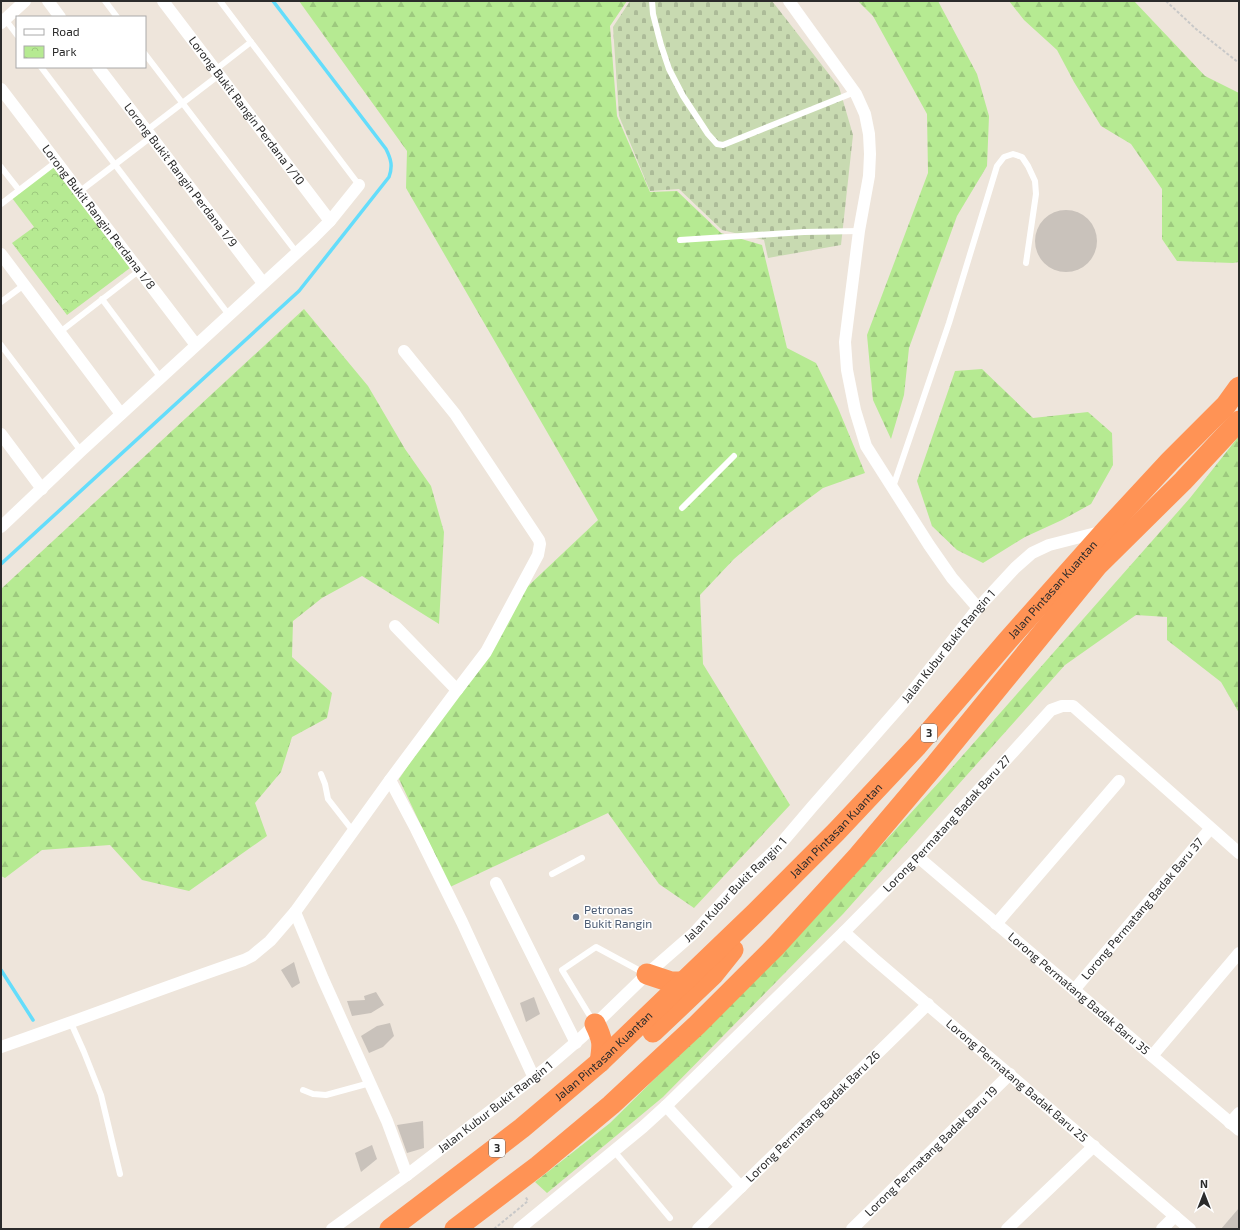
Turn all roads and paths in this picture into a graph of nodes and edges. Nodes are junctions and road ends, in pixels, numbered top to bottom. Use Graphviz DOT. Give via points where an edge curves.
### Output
graph roads {
  1 [pos="25,1"];
  2 [pos="48,1"];
  3 [pos="105,1"];
  4 [pos="163,1"];
  5 [pos="220,1"];
  6 [pos="652,1"];
  7 [pos="789,1"];
  8 [pos="1166,1"];
  9 [pos="59,16"];
  10 [pos="116,16"];
  11 [pos="3,21"];
  12 [pos="16,34"];
  13 [pos="251,42"];
  14 [pos="146,55"];
  15 [pos="1239,63"];
  16 [pos="42,68"];
  17 [pos="99,68"];
  18 [pos="217,73"];
  19 [pos="1,89"];
  20 [pos="855,92"];
  21 [pos="182,103"];
  22 [pos="148,134"];
  23 [pos="56,162"];
  24 [pos="115,165"];
  25 [pos="1,166"];
  26 [pos="359,185"];
  27 [pos="19,190"];
  28 [pos="79,192"];
  29 [pos="1,204"];
  30 [pos="330,221"];
  31 [pos="859,231"];
  32 [pos="680,240"];
  33 [pos="297,253"];
  34 [pos="1,254"];
  35 [pos="1026,263"];
  36 [pos="140,270"];
  37 [pos="263,283"];
  38 [pos="24,285"];
  39 [pos="102,299"];
  40 [pos="1,302"];
  41 [pos="229,315"];
  42 [pos="60,332"];
  43 [pos="1,345"];
  44 [pos="196,345"];
  45 [pos="404,352"];
  46 [pos="161,378"];
  47 [pos="1239,387"];
  48 [pos="121,414"];
  49 [pos="1239,421"];
  50 [pos="1,434"];
  51 [pos="80,451"];
  52 [pos="734,456"];
  53 [pos="892,488"];
  54 [pos="42,489"];
  55 [pos="682,508"];
  56 [pos="1,526"];
  57 [pos="1106,530"];
  58 [pos="978,608"];
  59 [pos="395,626"];
  60 [pos="457,690"];
  61 [pos="321,774"];
  62 [pos="390,780"];
  63 [pos="1119,781"];
  64 [pos="1210,829"];
  65 [pos="353,831"];
  66 [pos="1239,853"];
  67 [pos="918,857"];
  68 [pos="582,858"];
  69 [pos="552,874"];
  70 [pos="496,883"];
  71 [pos="295,912"];
  72 [pos="754,914"];
  73 [pos="996,924"];
  74 [pos="844,932"];
  75 [pos="1239,953"];
  76 [pos="647,974"];
  77 [pos="683,982"];
  78 [pos="1074,990"];
  79 [pos="928,1004"];
  80 [pos="71,1023"];
  81 [pos="595,1024"];
  82 [pos="576,1043"];
  83 [pos="1,1047"];
  84 [pos="1152,1056"];
  85 [pos="600,1062"];
  86 [pos="1010,1074"];
  87 [pos="534,1078"];
  88 [pos="370,1083"];
  89 [pos="303,1090"];
  90 [pos="666,1106"];
  91 [pos="1239,1112"];
  92 [pos="1235,1127"];
  93 [pos="1094,1146"];
  94 [pos="614,1151"];
  95 [pos="120,1174"];
  96 [pos="408,1175"];
  97 [pos="741,1187"];
  98 [pos="494,1200"];
  99 [pos="528,1201"];
  100 [pos="1175,1216"];
  101 [pos="670,1218"];
  102 [pos="332,1229"];
  103 [pos="390,1229"];
  104 [pos="410,1229"];
  105 [pos="455,1229"];
  106 [pos="467,1229"];
  107 [pos="494,1229"];
  108 [pos="519,1229"];
  109 [pos="698,1229"];
  110 [pos="852,1229"];
  111 [pos="1007,1229"];
  112 [pos="1162,1229"];
  113 [pos="1190,1229"];
  1 -- 11 [label="street"];
  2 -- 9 [label="street"];
  3 -- 10 [label="lane"];
  4 -- 18 [label="street, Lorong Bukit Rangin Perdana 1/10"];
  5 -- 13 [label="lane"];
  6 -- 20 [label="lane" via="653,14 669,69 683,96 708,134 718,144 723,145"];
  7 -- 20 [label="street"];
  8 -- 15 [label="path"];
  11 -- 12 [label="lane"];
  13 -- 18 [label="lane"];
  13 -- 26 [label="lane"];
  14 -- 21 [label="lane"];
  16 -- 24 [label="lane"];
  17 -- 22 [label="street, Lorong Bukit Rangin Perdana 1/9"];
  18 -- 21 [label="lane"];
  18 -- 30 [label="street, Lorong Bukit Rangin Perdana 1/10"];
  19 -- 23 [label="street, Lorong Bukit Rangin Perdana 1/8"];
  20 -- 31 [label="street" via="865,114 870,154 869,176"];
  21 -- 22 [label="lane"];
  21 -- 33 [label="lane"];
  22 -- 24 [label="lane"];
  22 -- 37 [label="street, Lorong Bukit Rangin Perdana 1/9"];
  23 -- 27 [label="lane"];
  23 -- 28 [label="street, Lorong Bukit Rangin Perdana 1/8"];
  24 -- 28 [label="lane"];
  24 -- 41 [label="lane"];
  25 -- 27 [label="lane"];
  26 -- 30 [label="street"];
  27 -- 29 [label="lane"];
  28 -- 36 [label="street, Lorong Bukit Rangin Perdana 1/8"];
  30 -- 33 [label="street"];
  31 -- 32 [label="lane" via="797,232"];
  31 -- 53 [label="street" via="845,342 848,370 855,410 866,446"];
  33 -- 37 [label="street"];
  34 -- 38 [label="street"];
  35 -- 53 [label="lane" via="1036,194 1035,181 1022,157 1013,154 1004,157 998,166 950,323"];
  36 -- 39 [label="lane"];
  36 -- 44 [label="street, Lorong Bukit Rangin Perdana 1/8"];
  37 -- 41 [label="street"];
  38 -- 40 [label="lane"];
  38 -- 42 [label="street"];
  39 -- 42 [label="lane"];
  39 -- 46 [label="lane"];
  41 -- 44 [label="street"];
  42 -- 48 [label="street"];
  43 -- 51 [label="lane"];
  44 -- 46 [label="street"];
  45 -- 60 [label="street" via="455,414 540,544 538,555 486,652"];
  46 -- 48 [label="street"];
  47 -- 57 [label="highway, Jalan Pintasan Kuantan / 3" via="1226,405"];
  48 -- 51 [label="street"];
  49 -- 98 [label="highway, Jalan Pintasan Kuantan / 3" via="1097,566 935,765 858,856 776,946 697,1025 611,1105"];
  50 -- 54 [label="street"];
  51 -- 54 [label="street"];
  52 -- 55 [label="lane"];
  53 -- 58 [label="street" via="952,578"];
  54 -- 56 [label="street"];
  57 -- 58 [label="street, Jalan Kubur Bukit Rangin 1" via="1049,545 1032,553"];
  57 -- 72 [label="highway, Jalan Pintasan Kuantan / 3" via="917,746"];
  58 -- 76 [label="street, Jalan Kubur Bukit Rangin 1" via="903,702 778,846 694,933"];
  59 -- 60 [label="street"];
  60 -- 62 [label="street"];
  61 -- 65 [label="lane" via="327,788 328,799"];
  62 -- 65 [label="street"];
  62 -- 87 [label="street" via="462,922"];
  63 -- 73 [label="street"];
  64 -- 66 [label="street, Lorong Permatang Badak Baru 27"];
  64 -- 67 [label="street, Lorong Permatang Badak Baru 27" via="1073,706 1062,706 1051,710"];
  64 -- 78 [label="street, Lorong Permatang Badak Baru 37"];
  65 -- 71 [label="street"];
  67 -- 73 [label="street, Lorong Permatang Badak Baru 35"];
  67 -- 74 [label="street, Lorong Permatang Badak Baru 27"];
  68 -- 69 [label="lane"];
  70 -- 82 [label="street"];
  71 -- 80 [label="street" via="270,941 244,960"];
  71 -- 88 [label="street"];
  72 -- 77 [label="highway, Jalan Pintasan Kuantan / 3"];
  72 -- 104 [label="highway" via="740,941 713,975 653,1032 534,1133"];
  73 -- 78 [label="street, Lorong Permatang Badak Baru 35"];
  74 -- 79 [label="street, Lorong Permatang Badak Baru 25"];
  74 -- 90 [label="street, Lorong Permatang Badak Baru 27"];
  75 -- 84 [label="street"];
  76 -- 77 [label="highway" via="670,982"];
  76 -- 81 [label="street, Jalan Kubur Bukit Rangin 1"];
  76 -- 81 [label="lane" via="596,947 562,970"];
  77 -- 85 [label="highway, Jalan Pintasan Kuantan / 3"];
  78 -- 84 [label="street, Lorong Permatang Badak Baru 35"];
  79 -- 86 [label="street, Lorong Permatang Badak Baru 25"];
  79 -- 97 [label="street, Lorong Permatang Badak Baru 26"];
  80 -- 83 [label="street"];
  80 -- 95 [label="lane" via="101,1095"];
  81 -- 82 [label="street, Jalan Kubur Bukit Rangin 1"];
  81 -- 85 [label="highway" via="601,1036"];
  82 -- 87 [label="street, Jalan Kubur Bukit Rangin 1"];
  84 -- 92 [label="street, Lorong Permatang Badak Baru 35"];
  85 -- 103 [label="highway, Jalan Pintasan Kuantan / 3" via="522,1128"];
  86 -- 93 [label="street, Lorong Permatang Badak Baru 25"];
  86 -- 110 [label="street, Lorong Permatang Badak Baru 19"];
  87 -- 96 [label="street, Jalan Kubur Bukit Rangin 1"];
  88 -- 89 [label="lane" via="326,1095"];
  88 -- 96 [label="street"];
  90 -- 94 [label="street, Lorong Permatang Badak Baru 27"];
  90 -- 97 [label="street"];
  91 -- 92 [label="street"];
  93 -- 100 [label="street, Lorong Permatang Badak Baru 25"];
  93 -- 111 [label="street"];
  94 -- 101 [label="lane"];
  94 -- 108 [label="street, Lorong Permatang Badak Baru 27"];
  96 -- 102 [label="street, Jalan Kubur Bukit Rangin 1"];
  97 -- 109 [label="street, Lorong Permatang Badak Baru 26"];
  98 -- 105 [label="highway, Jalan Pintasan Kuantan / 3"];
  98 -- 106 [label="highway"];
  99 -- 107 [label="path"];
  100 -- 112 [label="street"];
  100 -- 113 [label="street, Lorong Permatang Badak Baru 25"];
}
